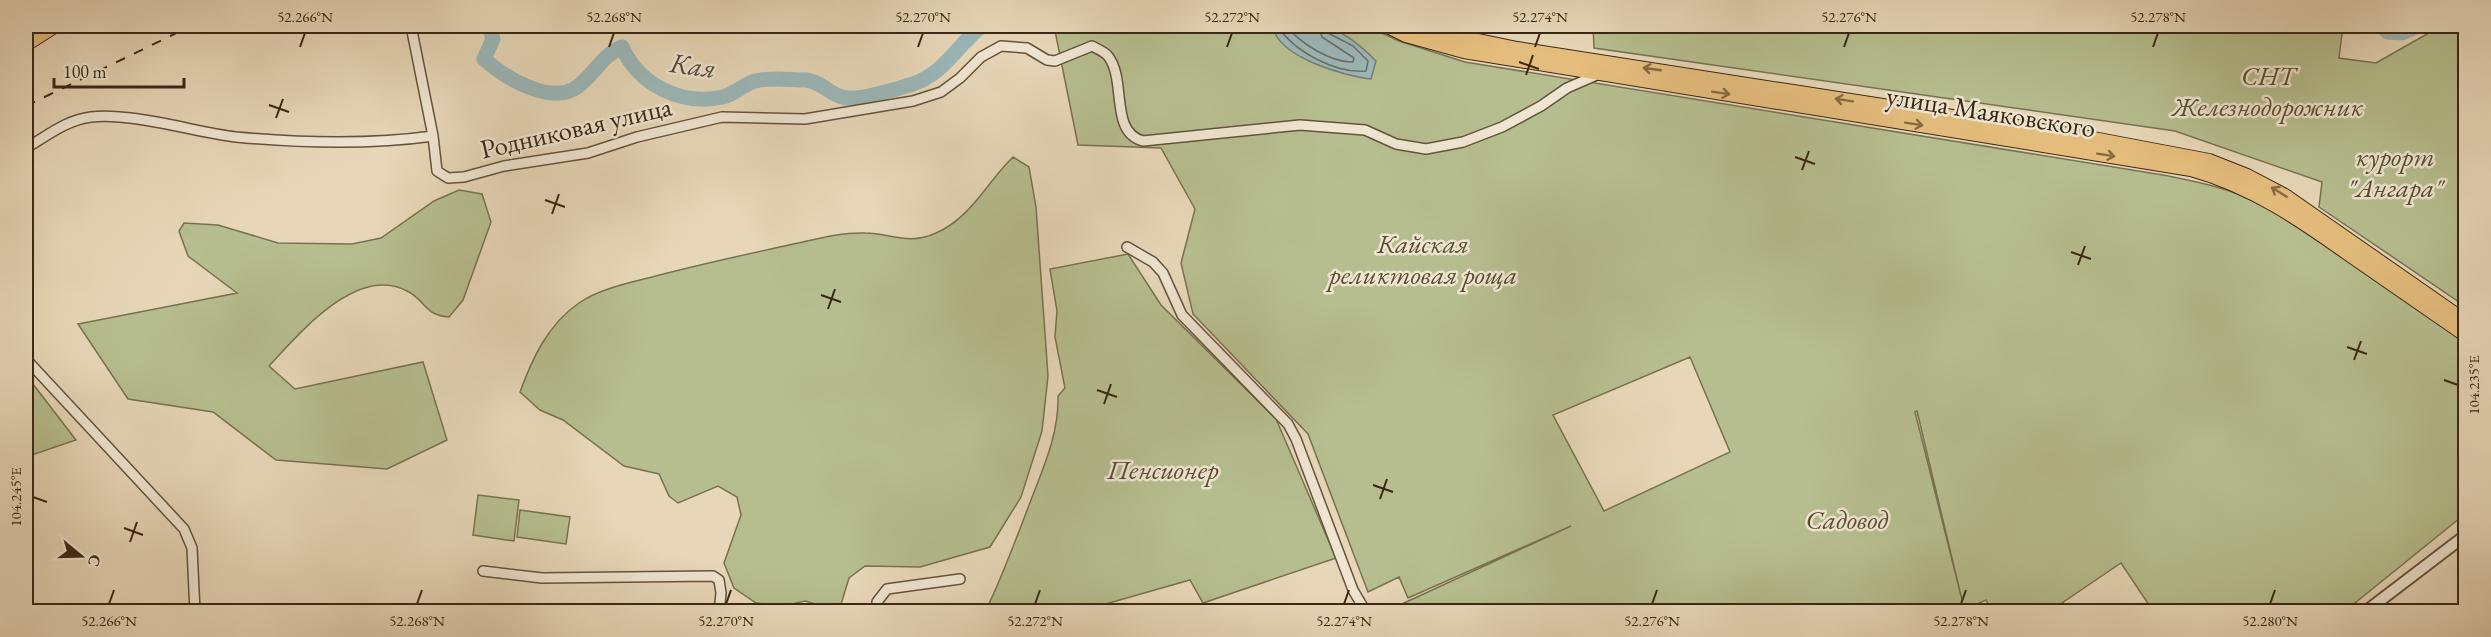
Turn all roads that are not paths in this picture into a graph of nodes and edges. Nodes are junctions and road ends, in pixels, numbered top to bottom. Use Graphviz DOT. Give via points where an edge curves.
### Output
graph roads {
  1 [pos="33,26"];
  2 [pos="54,26"];
  3 [pos="411,26"];
  4 [pos="1388,26"];
  5 [pos="1421,26"];
  6 [pos="26,29"];
  7 [pos="26,44"];
  8 [pos="1601,73"];
  9 [pos="433,136"];
  10 [pos="26,148"];
  11 [pos="1127,247"];
  12 [pos="2466,321"];
  13 [pos="2466,335"];
  14 [pos="26,359"];
  15 [pos="2466,536"];
  16 [pos="483,571"];
  17 [pos="960,579"];
  18 [pos="195,612"];
  19 [pos="719,612"];
  20 [pos="877,612"];
  21 [pos="1366,612"];
  22 [pos="2365,612"];
  1 -- 6 [label="main road"];
  2 -- 7 [label="main road"];
  3 -- 9 [label="street"];
  4 -- 8 [label="main road, улица Маяковского" via="1464,51"];
  12 -- 5 [label="main road, улица Маяковского, one-way" via="2285,196 2209,161 2088,138 1586,60 1465,39"];
  8 -- 9 [label="street, Родниковая улица" via="1567,88 1502,127 1463,142 1426,149 1396,144 1365,130 1300,125 1136,139 1127,132 1114,65 1107,54 1092,46 1055,61 1027,48 1001,46 981,57 940,92 913,101 805,119 722,117 637,136 588,153 504,166 455,179 436,171"];
  8 -- 13 [label="main road, улица Маяковского, one-way" via="2216,176 2293,215"];
  9 -- 10 [label="street" via="373,142 236,136 92,117 65,124"];
  11 -- 21 [label="street" via="1153,262 1163,273 1182,315 1288,424 1353,590"];
  14 -- 18 [label="street" via="184,529 192,548"];
  15 -- 22 [label="street"];
  16 -- 19 [label="street" via="542,578 713,576 721,585"];
  17 -- 20 [label="street" via="887,589 877,602"];
}
